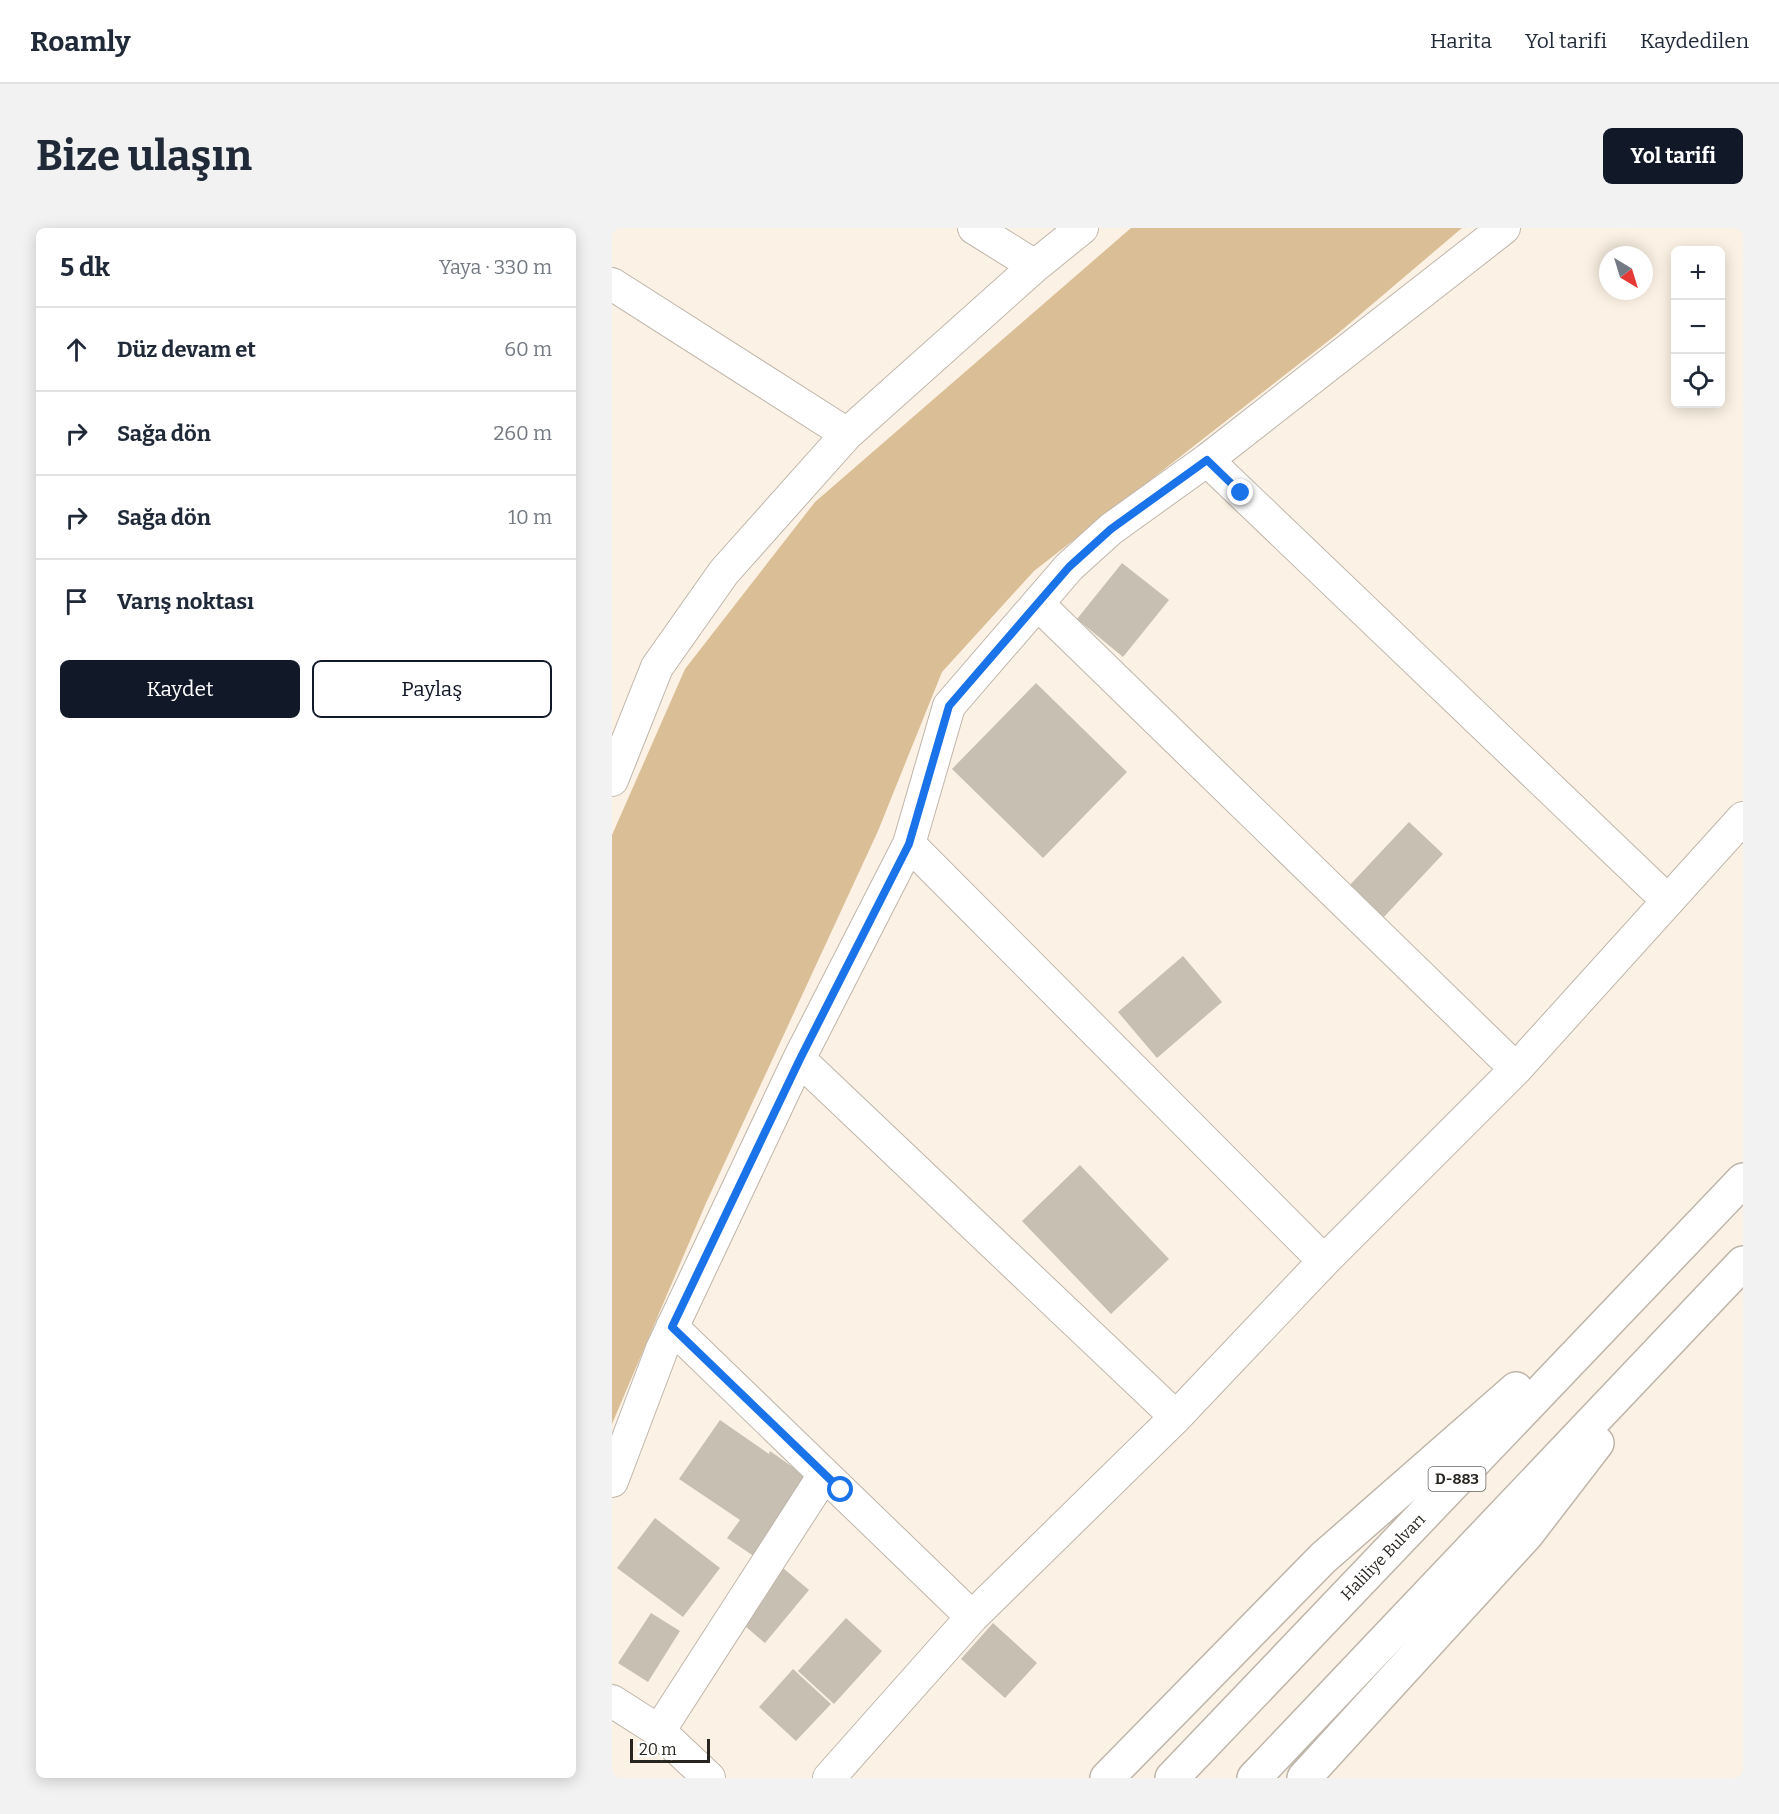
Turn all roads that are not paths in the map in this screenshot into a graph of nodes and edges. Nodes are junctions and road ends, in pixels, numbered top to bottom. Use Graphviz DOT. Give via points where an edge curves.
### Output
graph roads {
  1 [pos="974,228"];
  2 [pos="1082,228"];
  3 [pos="1504,228"];
  4 [pos="1035,266"];
  5 [pos="612,284"];
  6 [pos="847,434"];
  7 [pos="1207,460"];
  8 [pos="1038,604"];
  9 [pos="612,780"];
  10 [pos="1743,818"];
  11 [pos="909,844"];
  12 [pos="1668,901"];
  13 [pos="800,1059"];
  14 [pos="1516,1069"];
  15 [pos="1743,1180"];
  16 [pos="1678,1248"];
  17 [pos="1324,1261"];
  18 [pos="1743,1263"];
  19 [pos="1712,1296"];
  20 [pos="672,1327"];
  21 [pos="1176,1417"];
  22 [pos="824,1475"];
  23 [pos="612,1481"];
  24 [pos="972,1617"];
  25 [pos="612,1701"];
  26 [pos="659,1731"];
  27 [pos="709,1778"];
  28 [pos="829,1778"];
  29 [pos="1107,1778"];
  30 [pos="1172,1778"];
  31 [pos="1254,1778"];
  32 [pos="1304,1778"];
  1 -- 4 [label="street"];
  2 -- 4 [label="street"];
  3 -- 7 [label="street"];
  4 -- 6 [label="street"];
  5 -- 6 [label="street"];
  6 -- 9 [label="street" via="724,572 657,668"];
  7 -- 8 [label="street" via="1111,529 1069,567"];
  7 -- 12 [label="street"];
  8 -- 11 [label="street" via="949,706"];
  8 -- 14 [label="street"];
  10 -- 12 [label="street"];
  11 -- 13 [label="street"];
  11 -- 17 [label="street"];
  12 -- 14 [label="street"];
  13 -- 20 [label="street"];
  13 -- 21 [label="street"];
  14 -- 17 [label="street"];
  15 -- 16 [label="highway, Haliliye Bulvarı / D-883"];
  16 -- 29 [label="highway" via="1323,1558"];
  16 -- 30 [label="highway, Haliliye Bulvarı / D-883"];
  17 -- 21 [label="street"];
  18 -- 19 [label="highway"];
  19 -- 31 [label="highway"];
  19 -- 32 [label="highway" via="1527,1534"];
  20 -- 22 [label="street"];
  20 -- 23 [label="street"];
  21 -- 24 [label="street"];
  22 -- 24 [label="street"];
  22 -- 26 [label="street"];
  24 -- 28 [label="street"];
  25 -- 26 [label="street"];
  26 -- 27 [label="street"];
}
